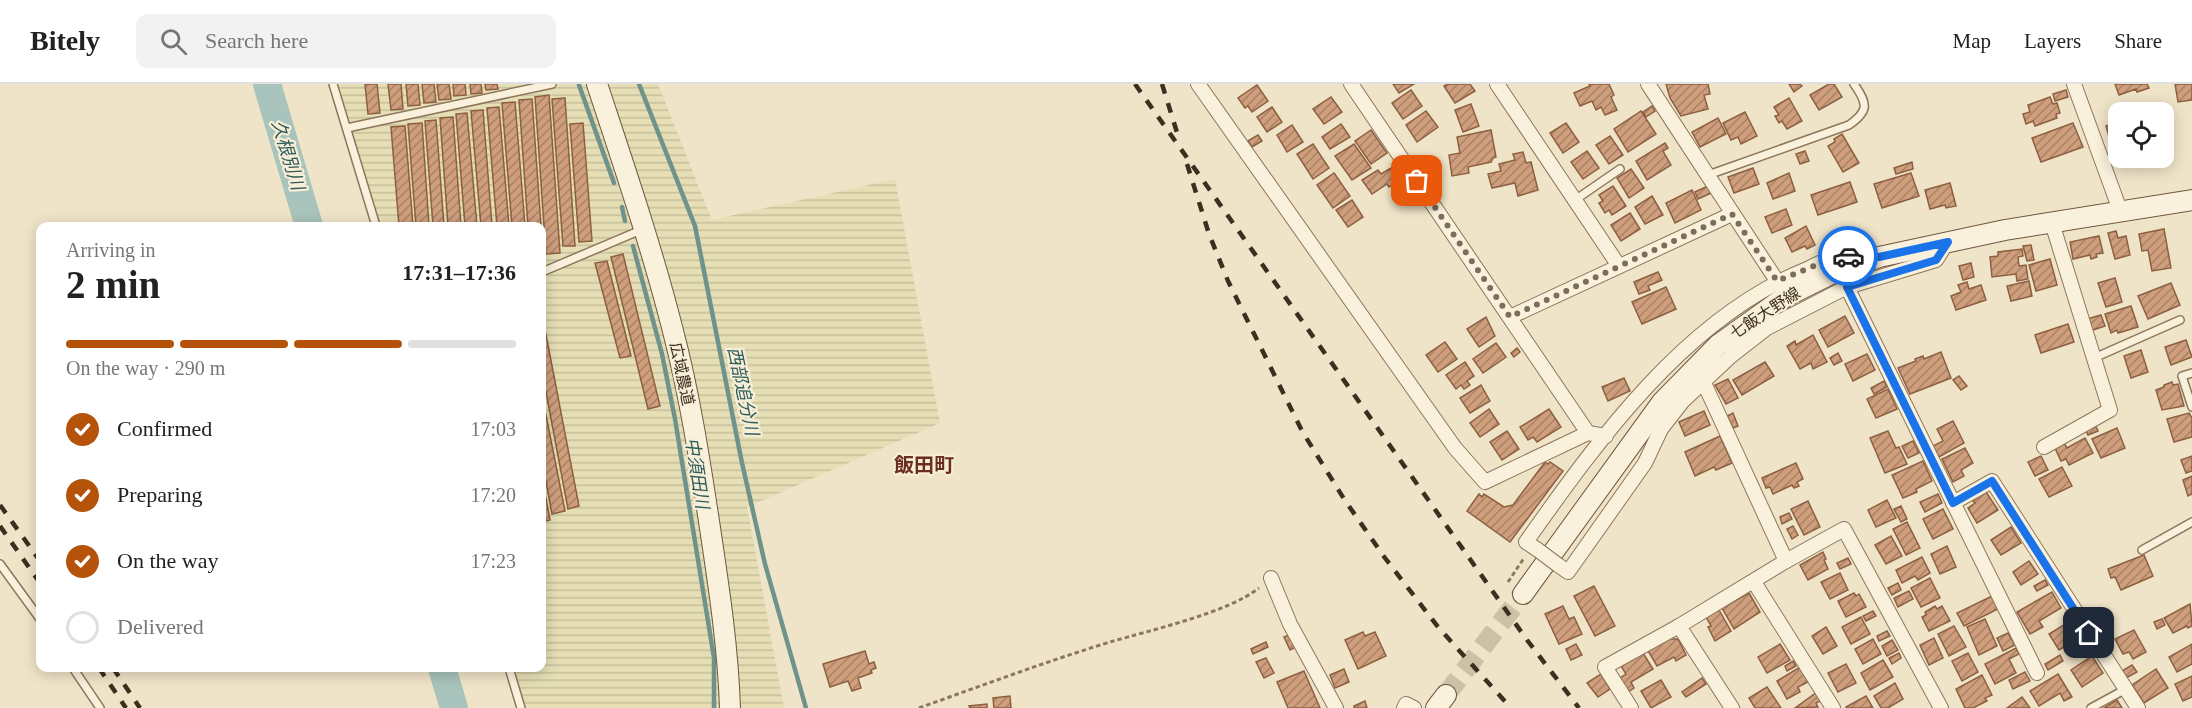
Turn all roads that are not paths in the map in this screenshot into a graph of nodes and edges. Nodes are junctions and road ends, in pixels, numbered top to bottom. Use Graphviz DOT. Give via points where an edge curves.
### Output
graph roads {
  1 [pos="333,84"];
  2 [pos="552,84"];
  3 [pos="597,84"];
  4 [pos="1197,84"];
  5 [pos="1351,84"];
  6 [pos="1497,84"];
  7 [pos="1648,84"];
  8 [pos="1854,84"];
  9 [pos="2074,84"];
  10 [pos="347,128"];
  11 [pos="1620,169"];
  12 [pos="1708,175"];
  13 [pos="1575,200"];
  14 [pos="2192,200"];
  15 [pos="2121,213"];
  16 [pos="1732,214"];
  17 [pos="375,222"];
  18 [pos="2052,223"];
  19 [pos="644,229"];
  20 [pos="1948,242"];
  21 [pos="1879,257"];
  22 [pos="1619,266"];
  23 [pos="546,270"];
  24 [pos="1777,281"];
  25 [pos="1847,287"];
  26 [pos="1510,317"];
  27 [pos="2180,321"];
  28 [pos="2094,358"];
  29 [pos="2192,373"];
  30 [pos="1704,383"];
  31 [pos="2192,407"];
  32 [pos="1588,433"];
  33 [pos="1606,436"];
  34 [pos="2044,447"];
  35 [pos="1953,503"];
  36 [pos="2192,522"];
  37 [pos="2142,550"];
  38 [pos="1786,561"];
  39 [pos="0,564"];
  40 [pos="1271,578"];
  41 [pos="1754,582"];
  42 [pos="1516,588"];
  43 [pos="36,614"];
  44 [pos="1679,626"];
  45 [pos="76,672"];
  46 [pos="510,672"];
  47 [pos="2037,673"];
  48 [pos="2126,689"];
  49 [pos="100,708"];
  50 [pos="521,708"];
  51 [pos="730,708"];
  52 [pos="1336,708"];
  53 [pos="1404,708"];
  54 [pos="1414,708"];
  55 [pos="1631,708"];
  56 [pos="1732,708"];
  57 [pos="1833,708"];
  58 [pos="1941,708"];
  59 [pos="2091,708"];
  60 [pos="2138,708"];
  1 -- 10 [label="lane"];
  2 -- 10 [label="lane"];
  3 -- 19 [label="main road, 広域農道"];
  4 -- 32 [label="street" via="1455,448 1485,482"];
  5 -- 26 [label="street"];
  6 -- 13 [label="street"];
  7 -- 12 [label="street"];
  8 -- 12 [label="lane" via="1866,107 1861,117 1849,125"];
  9 -- 15 [label="street"];
  10 -- 17 [label="lane"];
  11 -- 13 [label="lane"];
  12 -- 16 [label="street"];
  13 -- 22 [label="street"];
  14 -- 15 [label="main road, 七飯大野線"];
  15 -- 18 [label="main road, 七飯大野線"];
  16 -- 22 [label="street"];
  16 -- 24 [label="street"];
  18 -- 20 [label="main road, 七飯大野線"];
  18 -- 28 [label="street"];
  19 -- 23 [label="lane"];
  19 -- 51 [label="main road, 広域農道" via="674,331 690,407 720,595"];
  20 -- 21 [label="main road, 七飯大野線"];
  20 -- 25 [label="street" via="1936,260"];
  21 -- 24 [label="street" via="1841,255"];
  21 -- 42 [label="main road, 七飯大野線" via="1829,275 1785,297 1718,345 1662,402"];
  22 -- 26 [label="street"];
  24 -- 33 [label="street" via="1689,344"];
  25 -- 30 [label="street" via="1767,328"];
  25 -- 35 [label="street"];
  26 -- 32 [label="street"];
  27 -- 28 [label="lane"];
  28 -- 34 [label="street" via="2110,410"];
  29 -- 31 [label="lane" via="2182,376"];
  30 -- 33 [label="street, bridge" via="1682,402 1661,429 1645,463 1568,572 1526,542"];
  30 -- 38 [label="street"];
  32 -- 33 [label="street"];
  35 -- 47 [label="street"];
  35 -- 48 [label="street" via="1992,481"];
  36 -- 37 [label="lane"];
  38 -- 41 [label="street"];
  38 -- 58 [label="street" via="1844,529"];
  39 -- 43 [label="lane"];
  40 -- 52 [label="street" via="1290,624"];
  41 -- 44 [label="street"];
  41 -- 57 [label="street"];
  44 -- 55 [label="street" via="1605,667"];
  44 -- 56 [label="street"];
  45 -- 49 [label="lane"];
  46 -- 50 [label="lane"];
  48 -- 59 [label="lane"];
  48 -- 60 [label="street"];
  53 -- 54 [label="street" via="1406,704"];
}
